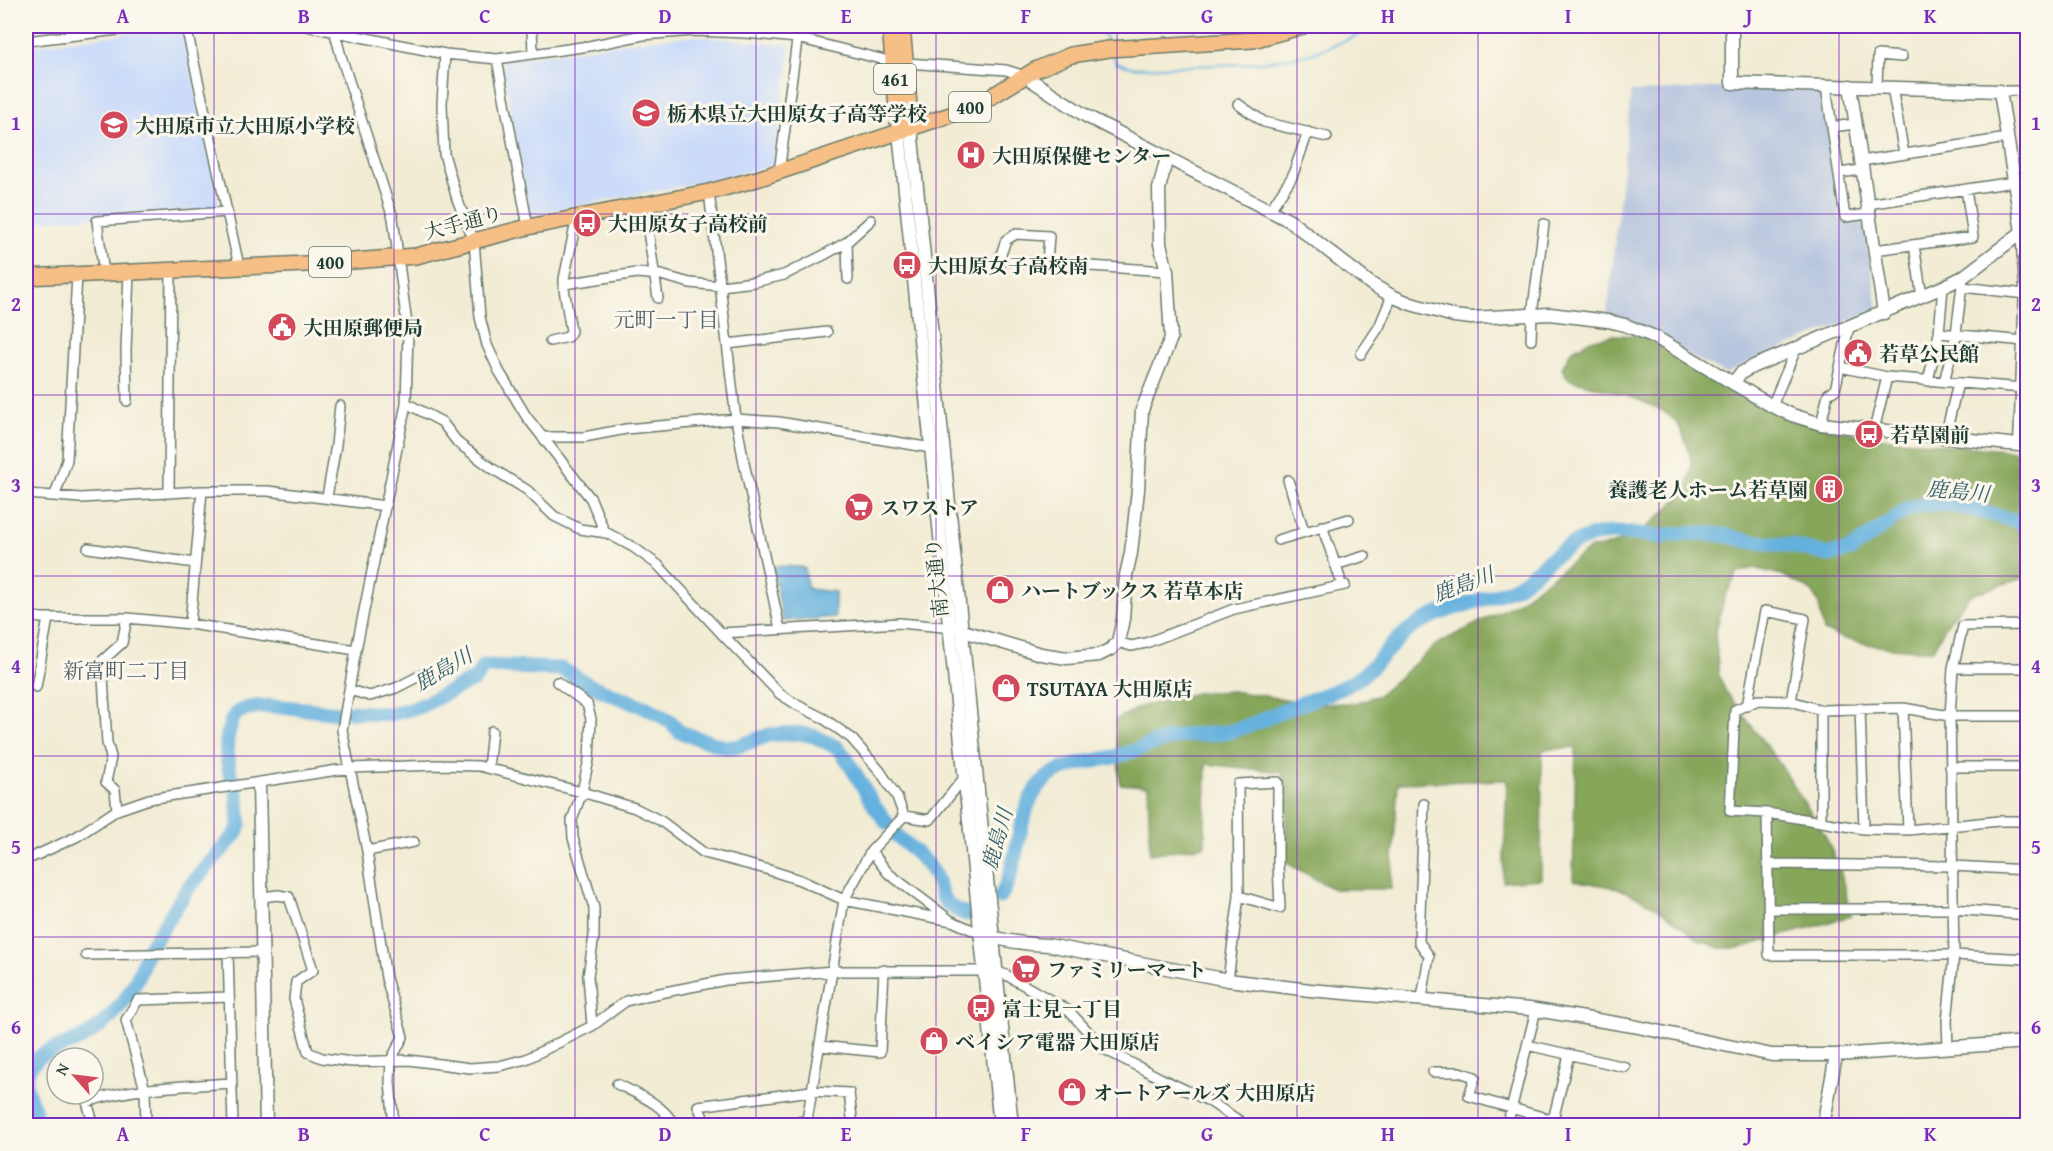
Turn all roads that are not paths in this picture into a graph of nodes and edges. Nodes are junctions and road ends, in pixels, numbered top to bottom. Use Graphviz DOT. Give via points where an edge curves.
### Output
graph roads {
  1 [pos="151,26"];
  2 [pos="186,26"];
  3 [pos="307,26"];
  4 [pos="532,26"];
  5 [pos="799,26"];
  6 [pos="890,26"];
  7 [pos="902,26"];
  8 [pos="1303,26"];
  9 [pos="1732,26"];
  10 [pos="131,27"];
  11 [pos="335,28"];
  12 [pos="797,38"];
  13 [pos="26,41"];
  14 [pos="444,54"];
  15 [pos="533,54"];
  16 [pos="1902,57"];
  17 [pos="497,59"];
  18 [pos="899,62"];
  19 [pos="1025,76"];
  20 [pos="1826,86"];
  21 [pos="1850,86"];
  22 [pos="1877,87"];
  23 [pos="1892,88"];
  24 [pos="2000,91"];
  25 [pos="2028,91"];
  26 [pos="1238,104"];
  27 [pos="1855,124"];
  28 [pos="1832,127"];
  29 [pos="905,130"];
  30 [pos="1308,132"];
  31 [pos="1327,137"];
  32 [pos="2007,138"];
  33 [pos="1904,154"];
  34 [pos="1167,157"];
  35 [pos="1861,165"];
  36 [pos="779,172"];
  37 [pos="1839,173"];
  38 [pos="2014,182"];
  39 [pos="1966,189"];
  40 [pos="709,192"];
  41 [pos="644,204"];
  42 [pos="1868,209"];
  43 [pos="1270,210"];
  44 [pos="227,212"];
  45 [pos="577,217"];
  46 [pos="871,220"];
  47 [pos="1544,224"];
  48 [pos="528,227"];
  49 [pos="2022,232"];
  50 [pos="474,241"];
  51 [pos="847,242"];
  52 [pos="1914,245"];
  53 [pos="1875,250"];
  54 [pos="398,258"];
  55 [pos="1047,262"];
  56 [pos="239,266"];
  57 [pos="171,270"];
  58 [pos="1167,271"];
  59 [pos="129,272"];
  60 [pos="104,274"];
  61 [pos="654,274"];
  62 [pos="77,275"];
  63 [pos="26,277"];
  64 [pos="848,279"];
  65 [pos="1962,282"];
  66 [pos="564,284"];
  67 [pos="721,286"];
  68 [pos="1942,287"];
  69 [pos="2027,290"];
  70 [pos="1392,296"];
  71 [pos="1922,297"];
  72 [pos="658,298"];
  73 [pos="1884,313"];
  74 [pos="1532,315"];
  75 [pos="1849,327"];
  76 [pos="827,332"];
  77 [pos="1939,333"];
  78 [pos="1956,334"];
  79 [pos="1531,340"];
  80 [pos="2025,341"];
  81 [pos="550,342"];
  82 [pos="728,344"];
  83 [pos="1796,349"];
  84 [pos="1361,354"];
  85 [pos="1840,367"];
  86 [pos="1887,378"];
  87 [pos="1928,381"];
  88 [pos="1944,382"];
  89 [pos="1733,383"];
  90 [pos="1958,383"];
  91 [pos="2023,388"];
  92 [pos="127,401"];
  93 [pos="406,403"];
  94 [pos="339,406"];
  95 [pos="1772,406"];
  96 [pos="736,419"];
  97 [pos="1821,424"];
  98 [pos="1874,430"];
  99 [pos="542,437"];
  100 [pos="1945,437"];
  101 [pos="2024,446"];
  102 [pos="938,450"];
  103 [pos="1288,480"];
  104 [pos="202,491"];
  105 [pos="169,492"];
  106 [pos="26,494"];
  107 [pos="55,495"];
  108 [pos="327,497"];
  109 [pos="386,506"];
  110 [pos="1349,519"];
  111 [pos="1322,526"];
  112 [pos="1304,531"];
  113 [pos="605,533"];
  114 [pos="1278,540"];
  115 [pos="88,548"];
  116 [pos="1365,556"];
  117 [pos="195,563"];
  118 [pos="1335,565"];
  119 [pos="26,615"];
  120 [pos="48,618"];
  121 [pos="127,618"];
  122 [pos="190,624"];
  123 [pos="2028,625"];
  124 [pos="950,627"];
  125 [pos="780,629"];
  126 [pos="963,631"];
  127 [pos="721,633"];
  128 [pos="1118,642"];
  129 [pos="356,650"];
  130 [pos="1953,668"];
  131 [pos="2028,668"];
  132 [pos="423,674"];
  133 [pos="557,682"];
  134 [pos="36,687"];
  135 [pos="349,690"];
  136 [pos="1791,701"];
  137 [pos="1747,706"];
  138 [pos="1860,708"];
  139 [pos="1903,708"];
  140 [pos="1821,710"];
  141 [pos="1950,716"];
  142 [pos="2028,716"];
  143 [pos="492,731"];
  144 [pos="1950,767"];
  145 [pos="2028,767"];
  146 [pos="351,768"];
  147 [pos="488,768"];
  148 [pos="964,778"];
  149 [pos="259,784"];
  150 [pos="582,792"];
  151 [pos="1424,804"];
  152 [pos="117,810"];
  153 [pos="1767,813"];
  154 [pos="904,816"];
  155 [pos="2028,821"];
  156 [pos="1821,822"];
  157 [pos="1952,825"];
  158 [pos="1864,829"];
  159 [pos="1908,830"];
  160 [pos="414,842"];
  161 [pos="367,851"];
  162 [pos="871,851"];
  163 [pos="26,860"];
  164 [pos="1769,864"];
  165 [pos="1953,866"];
  166 [pos="2028,870"];
  167 [pos="1239,896"];
  168 [pos="262,897"];
  169 [pos="844,900"];
  170 [pos="1769,909"];
  171 [pos="1953,909"];
  172 [pos="2028,915"];
  173 [pos="952,921"];
  174 [pos="979,933"];
  175 [pos="993,938"];
  176 [pos="228,952"];
  177 [pos="262,952"];
  178 [pos="1953,955"];
  179 [pos="86,956"];
  180 [pos="2028,959"];
  181 [pos="884,970"];
  182 [pos="832,971"];
  183 [pos="990,971"];
  184 [pos="1228,980"];
  185 [pos="229,997"];
  186 [pos="1422,998"];
  187 [pos="1536,1010"];
  188 [pos="592,1026"];
  189 [pos="2028,1042"];
  190 [pos="1527,1045"];
  191 [pos="820,1046"];
  192 [pos="1948,1047"];
  193 [pos="1569,1055"];
  194 [pos="1836,1055"];
  195 [pos="391,1060"];
  196 [pos="1625,1067"];
  197 [pos="1433,1072"];
  198 [pos="232,1083"];
  199 [pos="617,1084"];
  200 [pos="145,1090"];
  201 [pos="811,1091"];
  202 [pos="1511,1109"];
  203 [pos="807,1123"];
  204 [pos="94,1125"];
  205 [pos="146,1125"];
  206 [pos="233,1125"];
  207 [pos="266,1125"];
  208 [pos="394,1125"];
  209 [pos="675,1125"];
  210 [pos="707,1125"];
  211 [pos="752,1125"];
  212 [pos="853,1125"];
  213 [pos="1000,1125"];
  214 [pos="1012,1125"];
  215 [pos="1247,1125"];
  216 [pos="1507,1125"];
  217 [pos="1822,1125"];
  1 -- 10 [label="street"];
  2 -- 44 [label="street"];
  3 -- 11 [label="street"];
  4 -- 15 [label="street"];
  5 -- 12 [label="street"];
  6 -- 18 [label="highway, 南大通り / 461"];
  7 -- 18 [label="highway, 南大通り / 461"];
  8 -- 19 [label="highway, 400" via="1244,41 1087,52 1046,64"];
  9 -- 20 [label="street" via="1732,83"];
  10 -- 13 [label="street"];
  11 -- 14 [label="street"];
  11 -- 54 [label="street" via="393,218"];
  12 -- 15 [label="street" via="694,31 643,35"];
  12 -- 18 [label="street"];
  12 -- 36 [label="street"];
  14 -- 17 [label="street"];
  14 -- 50 [label="street" via="444,154"];
  15 -- 17 [label="street"];
  16 -- 22 [label="street" via="1878,56"];
  17 -- 48 [label="street"];
  18 -- 19 [label="street" via="1006,70"];
  18 -- 29 [label="highway, 南大通り / 461"];
  19 -- 29 [label="highway, 400" via="973,106"];
  19 -- 34 [label="street" via="1086,116"];
  20 -- 21 [label="street"];
  20 -- 28 [label="street"];
  21 -- 22 [label="street"];
  21 -- 27 [label="street"];
  22 -- 23 [label="street"];
  23 -- 24 [label="street"];
  23 -- 33 [label="street"];
  24 -- 25 [label="street"];
  24 -- 32 [label="street"];
  26 -- 30 [label="street" via="1264,122"];
  27 -- 28 [label="street"];
  27 -- 35 [label="street"];
  28 -- 37 [label="street"];
  29 -- 36 [label="highway, 大手通り / 400"];
  29 -- 102 [label="street, 南大通り"];
  30 -- 31 [label="street"];
  30 -- 43 [label="street" via="1292,177"];
  32 -- 33 [label="street"];
  32 -- 38 [label="street"];
  33 -- 35 [label="street"];
  34 -- 43 [label="street"];
  34 -- 58 [label="street" via="1159,189 1160,244"];
  35 -- 37 [label="street"];
  35 -- 42 [label="street"];
  36 -- 40 [label="highway, 大手通り / 400"];
  37 -- 42 [label="street" via="1845,217"];
  38 -- 39 [label="street"];
  38 -- 49 [label="street"];
  39 -- 42 [label="street"];
  39 -- 52 [label="street" via="1973,237"];
  40 -- 41 [label="highway, 大手通り / 400"];
  40 -- 67 [label="street"];
  41 -- 45 [label="highway, 大手通り / 400"];
  41 -- 61 [label="street"];
  42 -- 53 [label="street"];
  43 -- 70 [label="street"];
  44 -- 56 [label="street"];
  44 -- 60 [label="street" via="97,221"];
  45 -- 48 [label="highway, 大手通り / 400"];
  45 -- 66 [label="street"];
  46 -- 51 [label="street"];
  47 -- 74 [label="street"];
  48 -- 50 [label="highway, 大手通り / 400"];
  49 -- 65 [label="street"];
  49 -- 69 [label="street"];
  50 -- 54 [label="highway, 大手通り / 400"];
  50 -- 99 [label="street" via="480,317 487,345 499,371"];
  51 -- 64 [label="street"];
  51 -- 67 [label="street" via="784,275"];
  52 -- 53 [label="street"];
  52 -- 71 [label="street"];
  53 -- 73 [label="street"];
  54 -- 56 [label="highway, 大手通り / 400"];
  54 -- 93 [label="street" via="408,332"];
  55 -- 55 [label="street" via="1018,261 999,260 1006,240 1016,234 1049,236"];
  55 -- 58 [label="street"];
  56 -- 57 [label="highway, 大手通り / 400"];
  57 -- 59 [label="highway, 大手通り / 400"];
  57 -- 105 [label="street"];
  58 -- 128 [label="street" via="1172,338 1142,410 1138,490"];
  59 -- 60 [label="highway, 大手通り / 400"];
  59 -- 92 [label="street"];
  60 -- 62 [label="highway, 大手通り / 400"];
  61 -- 66 [label="street"];
  61 -- 67 [label="street"];
  61 -- 72 [label="street"];
  62 -- 63 [label="highway, 大手通り / 400"];
  62 -- 107 [label="street" via="67,460"];
  65 -- 68 [label="street"];
  65 -- 69 [label="street"];
  65 -- 78 [label="street"];
  66 -- 81 [label="street" via="571,331 568,337"];
  67 -- 82 [label="street"];
  68 -- 71 [label="street"];
  68 -- 77 [label="street"];
  69 -- 80 [label="street"];
  70 -- 74 [label="street" via="1454,316"];
  70 -- 84 [label="street" via="1380,327"];
  71 -- 73 [label="street"];
  73 -- 75 [label="street"];
  74 -- 79 [label="street"];
  74 -- 89 [label="street" via="1625,325 1655,337"];
  75 -- 83 [label="street"];
  75 -- 85 [label="street"];
  76 -- 82 [label="street"];
  77 -- 78 [label="street"];
  77 -- 87 [label="street"];
  78 -- 80 [label="street"];
  78 -- 88 [label="street"];
  80 -- 91 [label="street"];
  82 -- 96 [label="street"];
  83 -- 89 [label="street" via="1741,373"];
  83 -- 95 [label="street"];
  85 -- 86 [label="street"];
  85 -- 97 [label="street"];
  86 -- 87 [label="street"];
  86 -- 98 [label="street"];
  87 -- 88 [label="street"];
  88 -- 90 [label="street"];
  89 -- 95 [label="street"];
  90 -- 91 [label="street"];
  90 -- 100 [label="street"];
  91 -- 101 [label="street"];
  93 -- 109 [label="street"];
  93 -- 113 [label="street" via="442,422 458,443 527,490 554,516 580,529"];
  94 -- 108 [label="street"];
  95 -- 97 [label="street"];
  96 -- 99 [label="street" via="626,429 585,437"];
  96 -- 102 [label="street" via="779,422"];
  96 -- 125 [label="street"];
  97 -- 98 [label="street"];
  98 -- 100 [label="street"];
  99 -- 113 [label="street" via="591,499"];
  100 -- 101 [label="street"];
  102 -- 124 [label="street, 南大通り"];
  102 -- 126 [label="street, 南大通り"];
  103 -- 112 [label="street"];
  104 -- 105 [label="street"];
  104 -- 108 [label="street" via="268,491"];
  104 -- 117 [label="street"];
  105 -- 107 [label="street" via="81,498"];
  106 -- 107 [label="street"];
  108 -- 109 [label="street"];
  109 -- 129 [label="street"];
  110 -- 111 [label="street"];
  111 -- 112 [label="street"];
  111 -- 118 [label="street"];
  112 -- 114 [label="street"];
  113 -- 127 [label="street" via="658,565"];
  115 -- 117 [label="street"];
  116 -- 118 [label="street"];
  117 -- 122 [label="street"];
  118 -- 128 [label="street" via="1342,582 1234,609 1146,643 1131,646"];
  119 -- 120 [label="street"];
  120 -- 121 [label="street"];
  120 -- 134 [label="street"];
  121 -- 122 [label="street"];
  121 -- 152 [label="street" via="122,643 102,661 111,757 106,782 115,790"];
  122 -- 129 [label="street"];
  123 -- 130 [label="street" via="1963,626"];
  124 -- 125 [label="street" via="900,623"];
  124 -- 126 [label="street"];
  124 -- 148 [label="street, 南大通り"];
  125 -- 127 [label="street"];
  126 -- 128 [label="street" via="1067,658 1099,655"];
  126 -- 175 [label="street, 南大通り"];
  127 -- 154 [label="street" via="780,694 851,738 897,796"];
  129 -- 135 [label="street"];
  130 -- 131 [label="street"];
  130 -- 141 [label="street"];
  132 -- 135 [label="street" via="370,696"];
  133 -- 150 [label="street" via="587,704 591,719"];
  135 -- 146 [label="street" via="342,730"];
  136 -- 137 [label="street" via="1758,700"];
  136 -- 137 [label="street" via="1805,619 1765,611"];
  136 -- 140 [label="street"];
  137 -- 153 [label="street" via="1735,710 1731,810"];
  138 -- 139 [label="street"];
  138 -- 140 [label="street"];
  138 -- 158 [label="street"];
  139 -- 141 [label="street"];
  139 -- 159 [label="street"];
  140 -- 156 [label="street"];
  141 -- 142 [label="street"];
  141 -- 144 [label="street"];
  143 -- 147 [label="street"];
  144 -- 145 [label="street"];
  144 -- 157 [label="street"];
  146 -- 147 [label="street"];
  146 -- 149 [label="street"];
  146 -- 161 [label="street"];
  147 -- 150 [label="street"];
  148 -- 154 [label="street" via="930,820"];
  148 -- 174 [label="street, 南大通り"];
  149 -- 152 [label="street" via="149,800"];
  149 -- 168 [label="street"];
  150 -- 169 [label="street" via="635,808 661,821 704,853 789,876"];
  150 -- 188 [label="street" via="572,820 573,838 594,908 588,976"];
  151 -- 186 [label="street" via="1419,942 1429,956"];
  152 -- 163 [label="street" via="76,837"];
  153 -- 156 [label="street"];
  153 -- 164 [label="street"];
  154 -- 162 [label="street"];
  155 -- 157 [label="street"];
  156 -- 158 [label="street"];
  157 -- 159 [label="street"];
  157 -- 165 [label="street"];
  158 -- 159 [label="street"];
  160 -- 161 [label="street"];
  161 -- 195 [label="street" via="386,978 403,1037"];
  162 -- 169 [label="street"];
  162 -- 173 [label="street" via="888,873"];
  164 -- 165 [label="street"];
  164 -- 170 [label="street"];
  165 -- 166 [label="street"];
  165 -- 171 [label="street"];
  167 -- 167 [label="street" via="1280,908 1278,782 1238,784"];
  167 -- 184 [label="street"];
  168 -- 177 [label="street"];
  168 -- 195 [label="street" via="290,897 313,970 296,981 294,999 308,1052 352,1062"];
  169 -- 173 [label="street"];
  169 -- 182 [label="street"];
  170 -- 171 [label="street"];
  170 -- 178 [label="street" via="1769,955"];
  171 -- 172 [label="street"];
  171 -- 178 [label="street"];
  173 -- 174 [label="street"];
  174 -- 175 [label="street"];
  174 -- 183 [label="street, 南大通り"];
  175 -- 183 [label="street, 南大通り"];
  175 -- 184 [label="street"];
  176 -- 177 [label="street"];
  176 -- 179 [label="street"];
  176 -- 185 [label="street"];
  177 -- 207 [label="street"];
  178 -- 180 [label="street"];
  178 -- 192 [label="street"];
  181 -- 182 [label="street"];
  181 -- 183 [label="street"];
  181 -- 191 [label="street" via="880,1052"];
  182 -- 188 [label="street" via="726,980 650,995 626,1001"];
  182 -- 191 [label="street"];
  183 -- 213 [label="street, 南大通り"];
  183 -- 214 [label="street, 南大通り"];
  183 -- 215 [label="street" via="1008,976 1069,1011 1104,1049 1209,1101"];
  184 -- 186 [label="street"];
  185 -- 198 [label="street"];
  185 -- 200 [label="street" via="138,1000 126,1020"];
  186 -- 187 [label="street"];
  187 -- 190 [label="street"];
  187 -- 194 [label="street" via="1772,1055"];
  188 -- 195 [label="street" via="526,1059 500,1066 470,1068"];
  189 -- 192 [label="street"];
  190 -- 193 [label="street"];
  190 -- 202 [label="street"];
  191 -- 201 [label="street"];
  192 -- 194 [label="street"];
  193 -- 196 [label="street"];
  193 -- 202 [label="street" via="1553,1120"];
  194 -- 217 [label="street"];
  195 -- 208 [label="street"];
  197 -- 202 [label="street" via="1475,1077 1469,1096"];
  198 -- 200 [label="street"];
  198 -- 206 [label="street"];
  199 -- 209 [label="street" via="657,1104"];
  200 -- 204 [label="street" via="87,1102"];
  200 -- 205 [label="street"];
  201 -- 203 [label="street"];
  201 -- 210 [label="street" via="698,1106"];
  201 -- 212 [label="street" via="849,1093"];
  202 -- 216 [label="street"];
  203 -- 211 [label="street"];
}
